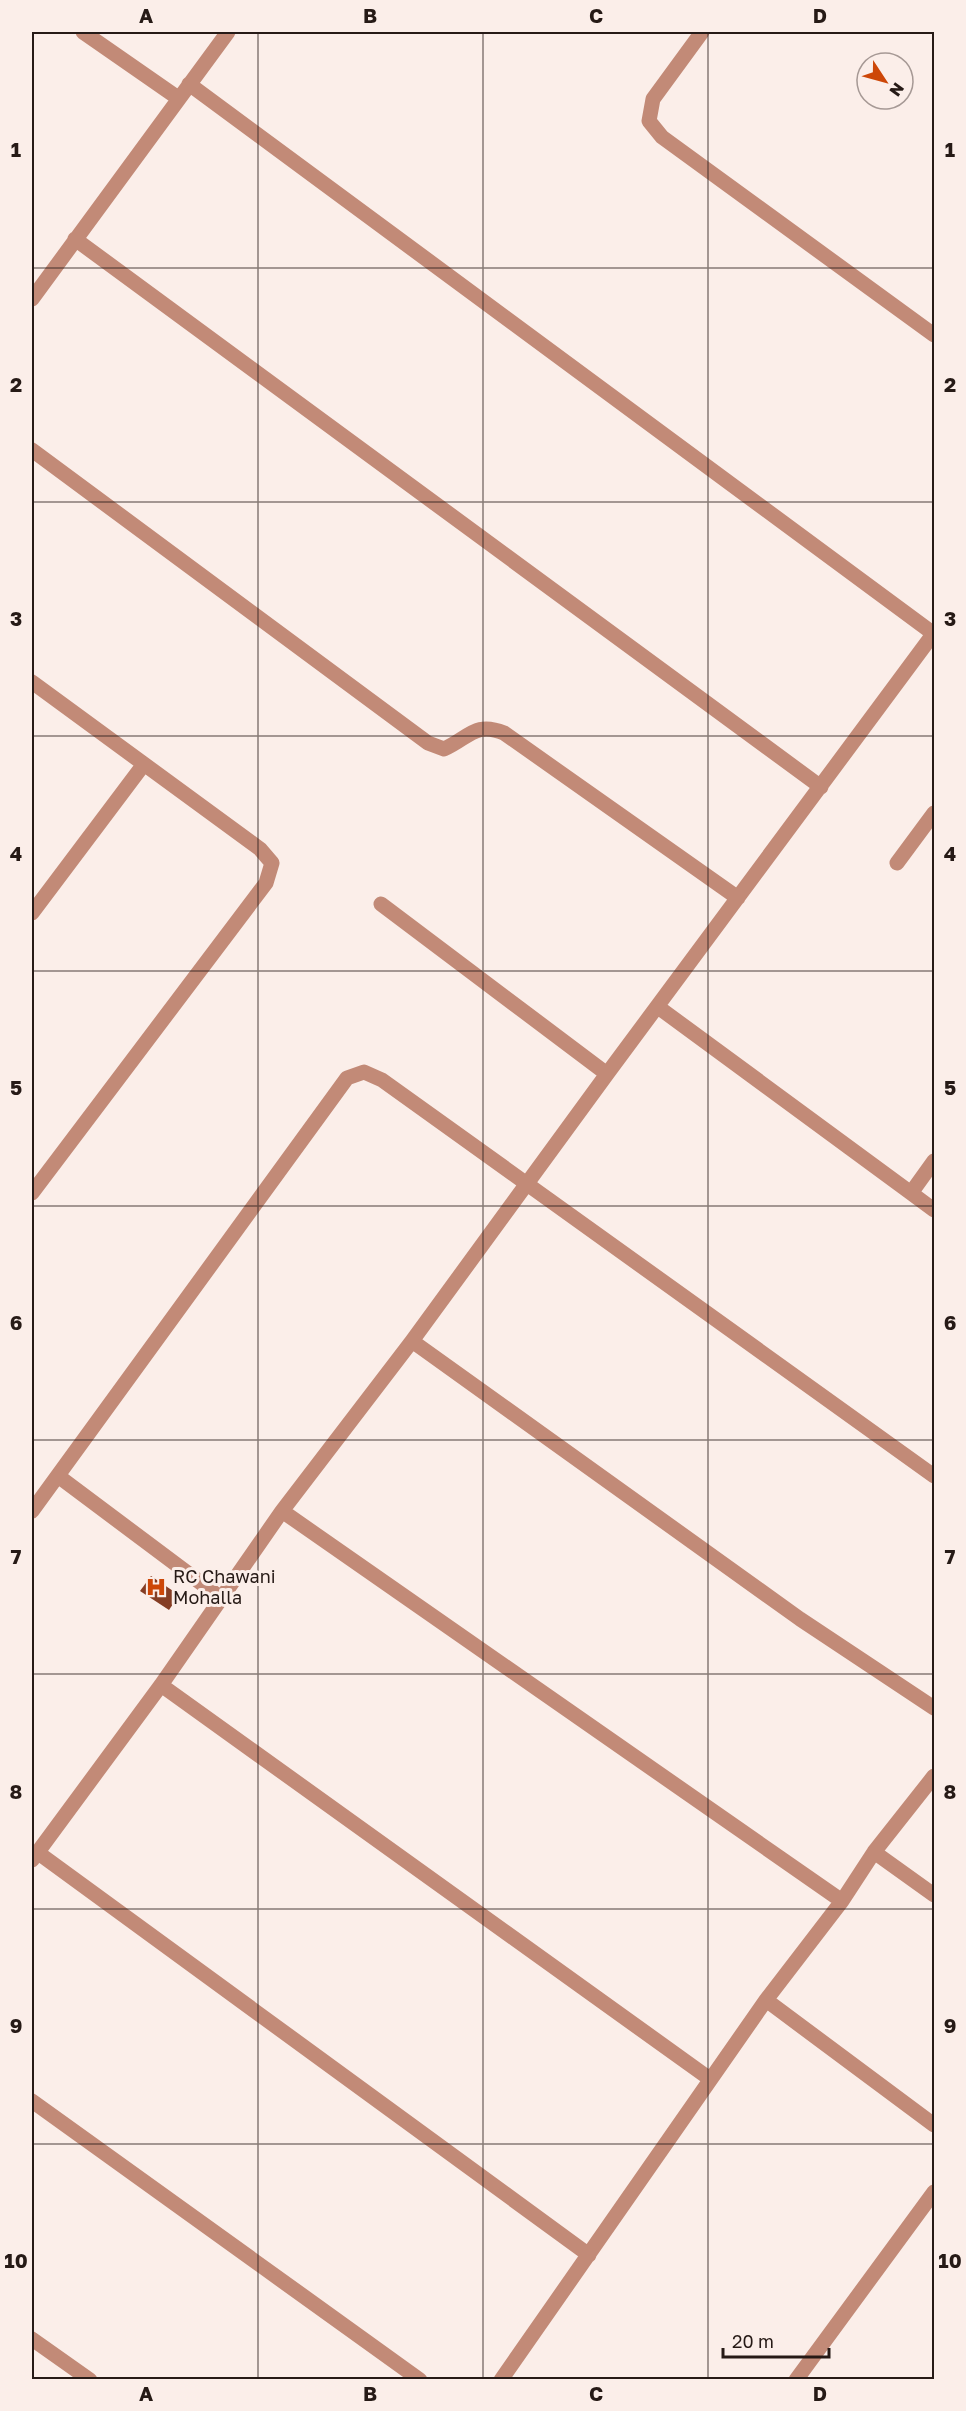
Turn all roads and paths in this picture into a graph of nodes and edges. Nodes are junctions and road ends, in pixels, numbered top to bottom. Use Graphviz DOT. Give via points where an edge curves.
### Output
graph roads {
  1 [pos="83,32"];
  2 [pos="228,32"];
  3 [pos="702,32"];
  4 [pos="189,84"];
  5 [pos="178,98"];
  6 [pos="75,239"];
  7 [pos="32,299"];
  8 [pos="934,335"];
  9 [pos="32,450"];
  10 [pos="934,633"];
  11 [pos="32,682"];
  12 [pos="144,764"];
  13 [pos="821,787"];
  14 [pos="934,813"];
  15 [pos="897,863"];
  16 [pos="738,898"];
  17 [pos="381,904"];
  18 [pos="32,913"];
  19 [pos="658,1007"];
  20 [pos="607,1074"];
  21 [pos="934,1161"];
  22 [pos="528,1183"];
  23 [pos="911,1192"];
  24 [pos="32,1193"];
  25 [pos="934,1210"];
  26 [pos="412,1341"];
  27 [pos="58,1476"];
  28 [pos="934,1476"];
  29 [pos="32,1511"];
  30 [pos="282,1511"];
  31 [pos="221,1598"];
  32 [pos="161,1685"];
  33 [pos="934,1708"];
  34 [pos="934,1776"];
  35 [pos="874,1852"];
  36 [pos="34,1856"];
  37 [pos="934,1895"];
  38 [pos="842,1900"];
  39 [pos="766,2000"];
  40 [pos="711,2079"];
  41 [pos="32,2101"];
  42 [pos="934,2125"];
  43 [pos="934,2192"];
  44 [pos="589,2255"];
  45 [pos="32,2339"];
  46 [pos="90,2379"];
  47 [pos="420,2379"];
  48 [pos="501,2379"];
  49 [pos="796,2379"];
  1 -- 5 [label="street"];
  2 -- 4 [label="street"];
  3 -- 8 [label="street" via="653,99 649,121 662,137"];
  4 -- 5 [label="street"];
  4 -- 10 [label="street"];
  5 -- 6 [label="street"];
  6 -- 7 [label="street"];
  6 -- 13 [label="street"];
  9 -- 16 [label="street" via="428,743 444,749 473,731 490,728 504,733"];
  10 -- 13 [label="street"];
  11 -- 12 [label="street"];
  12 -- 18 [label="street"];
  12 -- 24 [label="street" via="260,849 272,863 266,883"];
  13 -- 16 [label="street"];
  14 -- 15 [label="street"];
  16 -- 19 [label="street"];
  17 -- 20 [label="street"];
  19 -- 20 [label="street"];
  19 -- 23 [label="street"];
  20 -- 22 [label="street"];
  21 -- 23 [label="street"];
  22 -- 26 [label="street"];
  22 -- 27 [label="street" via="382,1080 364,1072 347,1078"];
  22 -- 28 [label="street"];
  23 -- 25 [label="street"];
  26 -- 30 [label="street"];
  26 -- 33 [label="street" via="800,1619"];
  27 -- 29 [label="street"];
  27 -- 31 [label="street"];
  30 -- 31 [label="street"];
  30 -- 38 [label="street"];
  31 -- 32 [label="street"];
  32 -- 36 [label="street"];
  32 -- 40 [label="street"];
  34 -- 35 [label="street"];
  35 -- 37 [label="street"];
  35 -- 38 [label="street"];
  36 -- 44 [label="street"];
  38 -- 39 [label="street"];
  39 -- 40 [label="street"];
  39 -- 42 [label="street"];
  40 -- 44 [label="street"];
  41 -- 47 [label="street"];
  43 -- 49 [label="street"];
  44 -- 48 [label="street"];
  45 -- 46 [label="street"];
}
